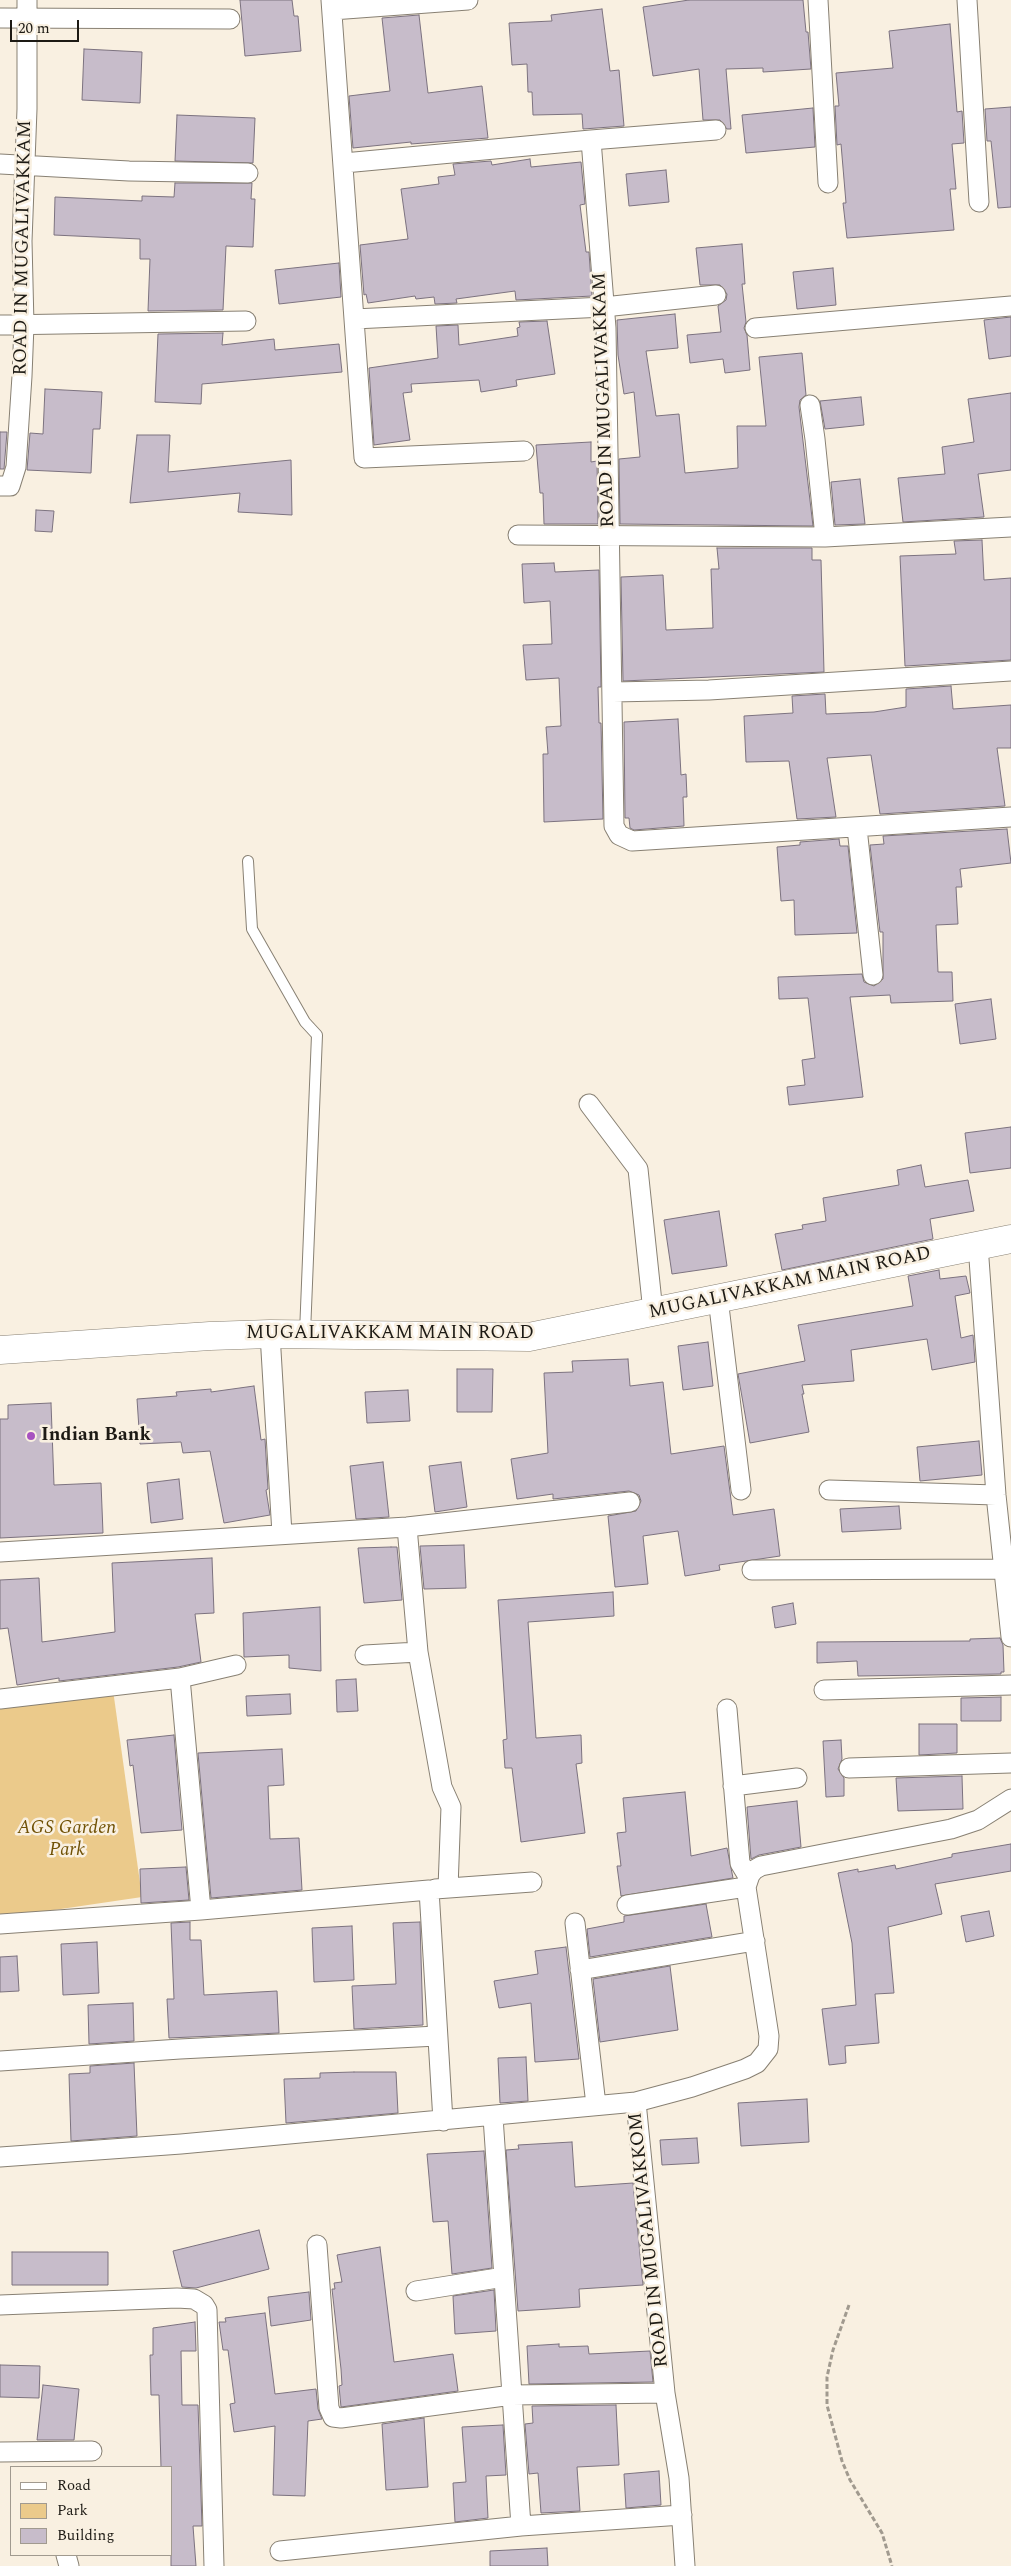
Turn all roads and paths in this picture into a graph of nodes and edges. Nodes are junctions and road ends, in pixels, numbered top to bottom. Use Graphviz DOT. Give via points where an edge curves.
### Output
graph roads {
  1 [pos="27,0"];
  2 [pos="468,0"];
  3 [pos="818,0"];
  4 [pos="967,0"];
  5 [pos="331,5"];
  6 [pos="0,18"];
  7 [pos="27,19"];
  8 [pos="230,19"];
  9 [pos="716,130"];
  10 [pos="591,140"];
  11 [pos="344,163"];
  12 [pos="0,164"];
  13 [pos="25,164"];
  14 [pos="248,173"];
  15 [pos="828,183"];
  16 [pos="979,202"];
  17 [pos="716,295"];
  18 [pos="604,306"];
  19 [pos="1011,306"];
  20 [pos="354,319"];
  21 [pos="246,321"];
  22 [pos="0,325"];
  23 [pos="24,325"];
  24 [pos="755,328"];
  25 [pos="810,405"];
  26 [pos="524,452"];
  27 [pos="0,486"];
  28 [pos="1011,527"];
  29 [pos="518,535"];
  30 [pos="609,536"];
  31 [pos="825,537"];
  32 [pos="1011,671"];
  33 [pos="613,692"];
  34 [pos="1011,817"];
  35 [pos="857,828"];
  36 [pos="248,861"];
  37 [pos="874,975"];
  38 [pos="589,1104"];
  39 [pos="1011,1239"];
  40 [pos="978,1245"];
  41 [pos="718,1298"];
  42 [pos="653,1312"];
  43 [pos="270,1334"];
  44 [pos="305,1334"];
  45 [pos="0,1350"];
  46 [pos="741,1490"];
  47 [pos="829,1490"];
  48 [pos="996,1495"];
  49 [pos="630,1502"];
  50 [pos="407,1527"];
  51 [pos="282,1534"];
  52 [pos="0,1552"];
  53 [pos="1004,1569"];
  54 [pos="752,1570"];
  55 [pos="1011,1638"];
  56 [pos="418,1652"];
  57 [pos="365,1655"];
  58 [pos="236,1665"];
  59 [pos="180,1678"];
  60 [pos="1011,1685"];
  61 [pos="824,1690"];
  62 [pos="0,1699"];
  63 [pos="726,1709"];
  64 [pos="1011,1763"];
  65 [pos="850,1768"];
  66 [pos="798,1778"];
  67 [pos="733,1786"];
  68 [pos="1011,1799"];
  69 [pos="532,1882"];
  70 [pos="747,1882"];
  71 [pos="438,1889"];
  72 [pos="627,1905"];
  73 [pos="201,1910"];
  74 [pos="575,1923"];
  75 [pos="0,1924"];
  76 [pos="755,1941"];
  77 [pos="580,1970"];
  78 [pos="437,2036"];
  79 [pos="0,2061"];
  80 [pos="636,2102"];
  81 [pos="596,2106"];
  82 [pos="494,2117"];
  83 [pos="443,2121"];
  84 [pos="0,2157"];
  85 [pos="316,2245"];
  86 [pos="504,2277"];
  87 [pos="416,2291"];
  88 [pos="0,2305"];
  89 [pos="849,2305"];
  90 [pos="665,2393"];
  91 [pos="512,2395"];
  92 [pos="92,2451"];
  93 [pos="0,2452"];
  94 [pos="682,2515"];
  95 [pos="520,2526"];
  96 [pos="280,2551"];
  97 [pos="214,2566"];
  98 [pos="685,2566"];
  99 [pos="892,2566"];
  1 -- 7 [label="street, ROAD IN MUGALIVAKKAM"];
  2 -- 5 [label="street"];
  3 -- 15 [label="street"];
  4 -- 16 [label="street"];
  5 -- 11 [label="street"];
  6 -- 7 [label="street"];
  7 -- 8 [label="street"];
  7 -- 13 [label="street, ROAD IN MUGALIVAKKAM"];
  9 -- 10 [label="street"];
  10 -- 11 [label="street"];
  10 -- 18 [label="street, ROAD IN MUGALIVAKKAM"];
  11 -- 20 [label="street"];
  12 -- 13 [label="street"];
  13 -- 14 [label="street" via="129,171"];
  13 -- 23 [label="street, ROAD IN MUGALIVAKKAM" via="22,241"];
  17 -- 18 [label="street"];
  18 -- 20 [label="street"];
  18 -- 30 [label="street, ROAD IN MUGALIVAKKAM"];
  19 -- 24 [label="street"];
  20 -- 26 [label="street" via="364,458"];
  21 -- 23 [label="street"];
  22 -- 23 [label="street"];
  23 -- 27 [label="street, ROAD IN MUGALIVAKKAM" via="16,467 10,486"];
  25 -- 31 [label="street"];
  28 -- 31 [label="street, ROAD IN MUGALIVAKKAM"];
  29 -- 30 [label="street"];
  30 -- 31 [label="street, ROAD IN MUGALIVAKKAM"];
  30 -- 33 [label="street"];
  32 -- 33 [label="street" via="709,690"];
  33 -- 35 [label="street" via="614,826 626,840"];
  34 -- 35 [label="street"];
  35 -- 37 [label="street"];
  36 -- 44 [label="lane" via="252,929 305,1022 317,1035"];
  38 -- 42 [label="street" via="638,1169"];
  39 -- 40 [label="street, MUGALIVAKKAM MAIN ROAD"];
  40 -- 41 [label="street, MUGALIVAKKAM MAIN ROAD"];
  40 -- 48 [label="street"];
  41 -- 42 [label="street, MUGALIVAKKAM MAIN ROAD"];
  41 -- 46 [label="street"];
  42 -- 44 [label="street, MUGALIVAKKAM MAIN ROAD" via="529,1336"];
  43 -- 44 [label="street, MUGALIVAKKAM MAIN ROAD"];
  43 -- 45 [label="street, MUGALIVAKKAM MAIN ROAD"];
  43 -- 51 [label="street"];
  47 -- 48 [label="street"];
  48 -- 53 [label="street"];
  49 -- 50 [label="street"];
  50 -- 51 [label="street"];
  50 -- 56 [label="street"];
  51 -- 52 [label="street"];
  53 -- 54 [label="street"];
  53 -- 55 [label="street"];
  56 -- 57 [label="street"];
  56 -- 71 [label="street" via="442,1787 451,1806"];
  58 -- 59 [label="street"];
  59 -- 62 [label="street"];
  59 -- 73 [label="street"];
  60 -- 61 [label="street"];
  63 -- 67 [label="street, ROAD IN MUGALIVAKKOM"];
  64 -- 65 [label="street"];
  66 -- 67 [label="street"];
  67 -- 70 [label="street, ROAD IN MUGALIVAKKOM" via="740,1862"];
  68 -- 70 [label="street" via="978,1820 952,1829 762,1866 754,1870"];
  69 -- 71 [label="street"];
  70 -- 72 [label="street"];
  70 -- 76 [label="street, ROAD IN MUGALIVAKKOM"];
  71 -- 73 [label="street"];
  71 -- 78 [label="street"];
  73 -- 75 [label="street"];
  74 -- 77 [label="street"];
  76 -- 77 [label="street"];
  76 -- 80 [label="street, ROAD IN MUGALIVAKKOM" via="769,2036 768,2049 763,2057 745,2069"];
  77 -- 81 [label="street"];
  78 -- 79 [label="street"];
  78 -- 83 [label="street"];
  80 -- 81 [label="street"];
  80 -- 90 [label="street, ROAD IN MUGALIVAKKOM"];
  81 -- 82 [label="street"];
  82 -- 83 [label="street"];
  82 -- 86 [label="street"];
  83 -- 84 [label="street"];
  85 -- 91 [label="street" via="329,2408 333,2417"];
  86 -- 87 [label="street"];
  86 -- 91 [label="street"];
  88 -- 97 [label="street" via="177,2298 194,2299 204,2305 207,2310"];
  89 -- 99 [label="path" via="833,2350 827,2405 845,2468 882,2533"];
  90 -- 91 [label="street"];
  90 -- 94 [label="street, ROAD IN MUGALIVAKKOM"];
  91 -- 95 [label="street"];
  92 -- 93 [label="street"];
  94 -- 95 [label="street"];
  94 -- 98 [label="street, ROAD IN MUGALIVAKKOM"];
  95 -- 96 [label="street"];
}
